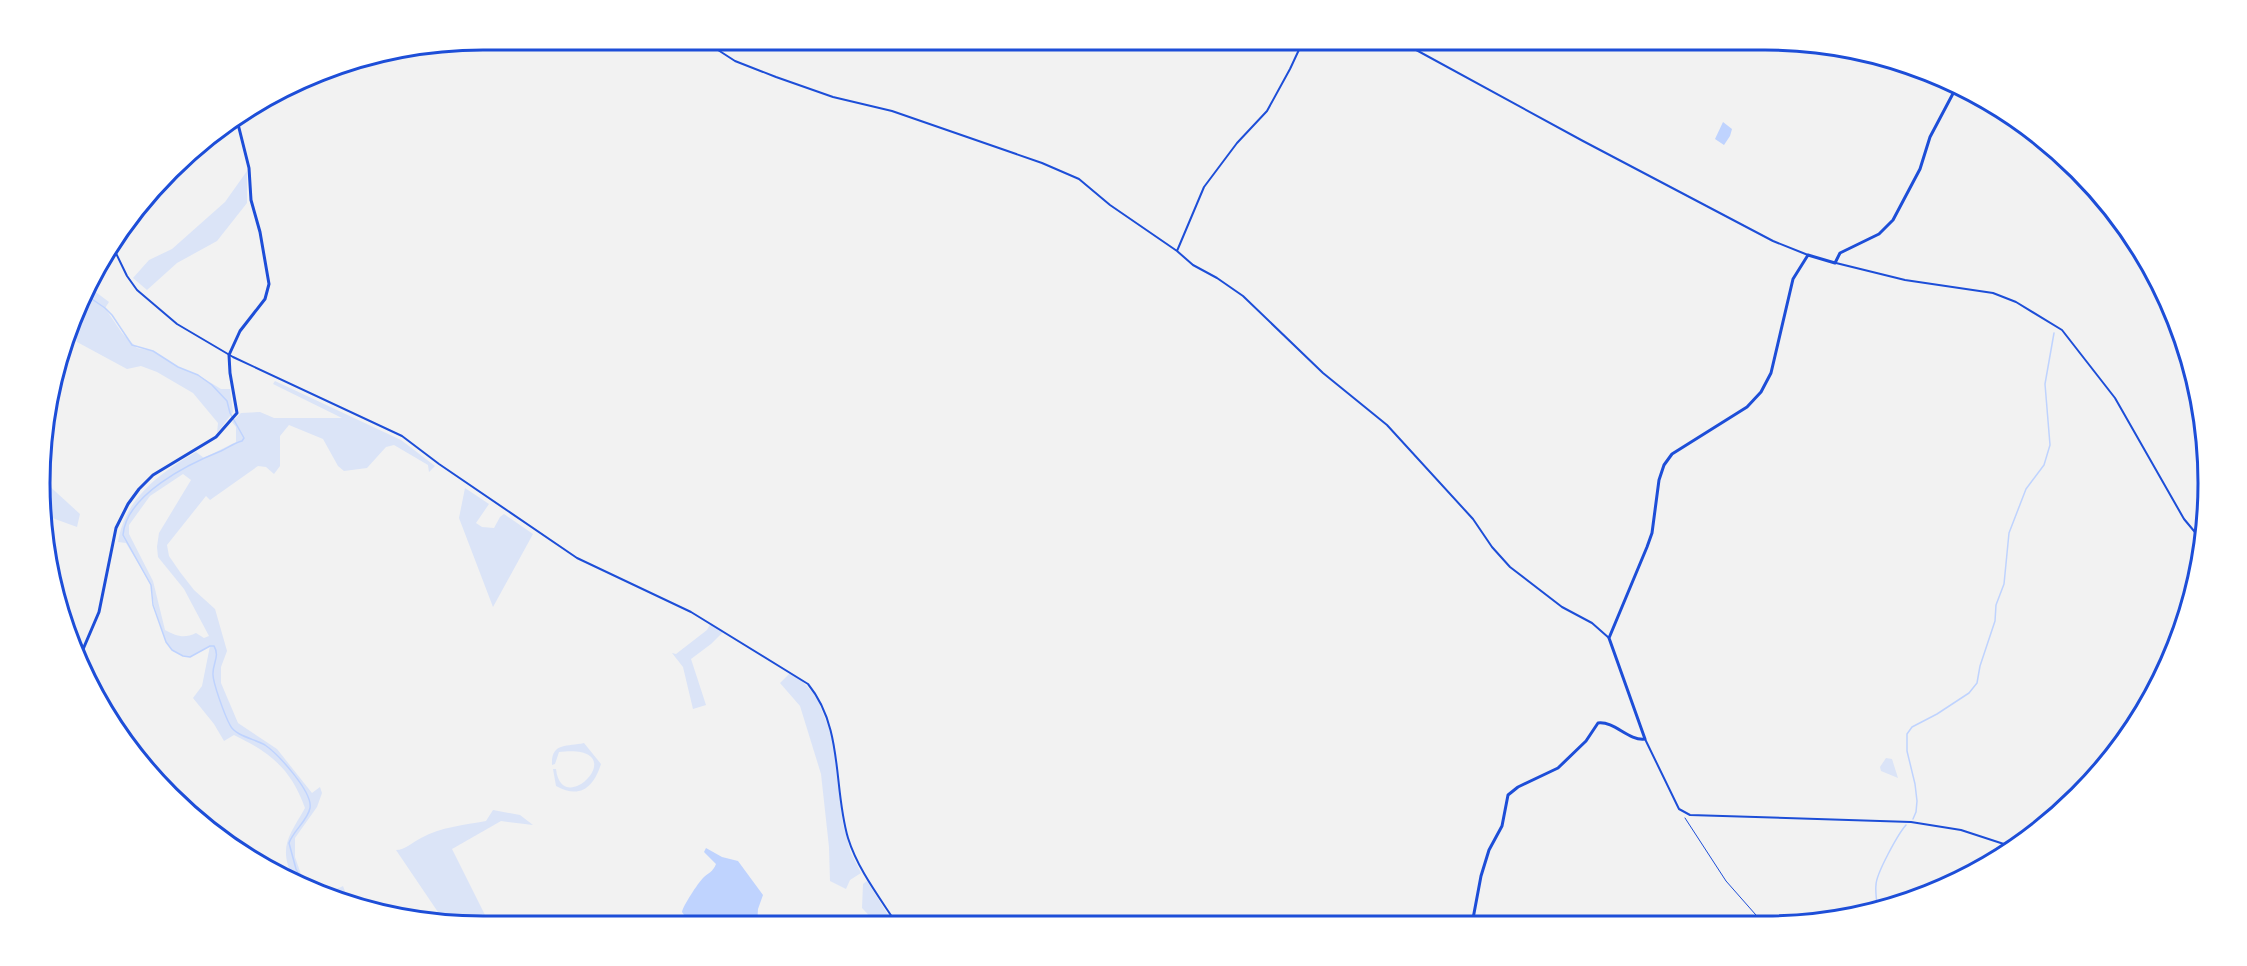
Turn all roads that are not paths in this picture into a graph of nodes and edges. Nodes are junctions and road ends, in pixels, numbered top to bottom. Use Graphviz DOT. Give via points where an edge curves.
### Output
graph roads {
  1 [pos="718,50"];
  2 [pos="1299,50"];
  3 [pos="1416,50"];
  4 [pos="1953,93"];
  5 [pos="238,126"];
  6 [pos="1177,251"];
  7 [pos="116,253"];
  8 [pos="1808,255"];
  9 [pos="1836,263"];
  10 [pos="229,355"];
  11 [pos="2195,532"];
  12 [pos="1609,638"];
  13 [pos="83,650"];
  14 [pos="1645,739"];
  15 [pos="2004,844"];
  16 [pos="891,916"];
  17 [pos="1474,916"];
  1 -- 6 [label="street" via="735,61 833,97 892,111 1067,172"];
  2 -- 6 [label="street" via="1267,111 1204,187"];
  3 -- 8 [label="street" via="1753,231"];
  4 -- 9 [label="street" via="1893,220 1871,239 1840,253"];
  5 -- 10 [label="street" via="269,284 266,299 244,325"];
  6 -- 12 [label="street" via="1243,296 1323,373 1387,424 1473,519 1510,567"];
  7 -- 10 [label="street" via="127,276 148,301 177,324"];
  8 -- 9 [label="street"];
  8 -- 12 [label="street" via="1793,279 1771,374 1761,392 1747,407 1672,454 1664,465 1650,540"];
  9 -- 11 [label="street" via="1905,280 1993,293 2062,330 2115,398"];
  10 -- 13 [label="street" via="236,415 216,436 153,475 128,504 116,528 99,612"];
  10 -- 16 [label="street" via="402,436 577,558 691,612 808,684 834,741 845,824 854,852"];
  12 -- 14 [label="street"];
  14 -- 15 [label="street" via="1681,811 1696,816 1911,822 1974,833"];
  14 -- 17 [label="street" via="1598,723 1558,768 1508,795 1502,826 1481,876"];
}
